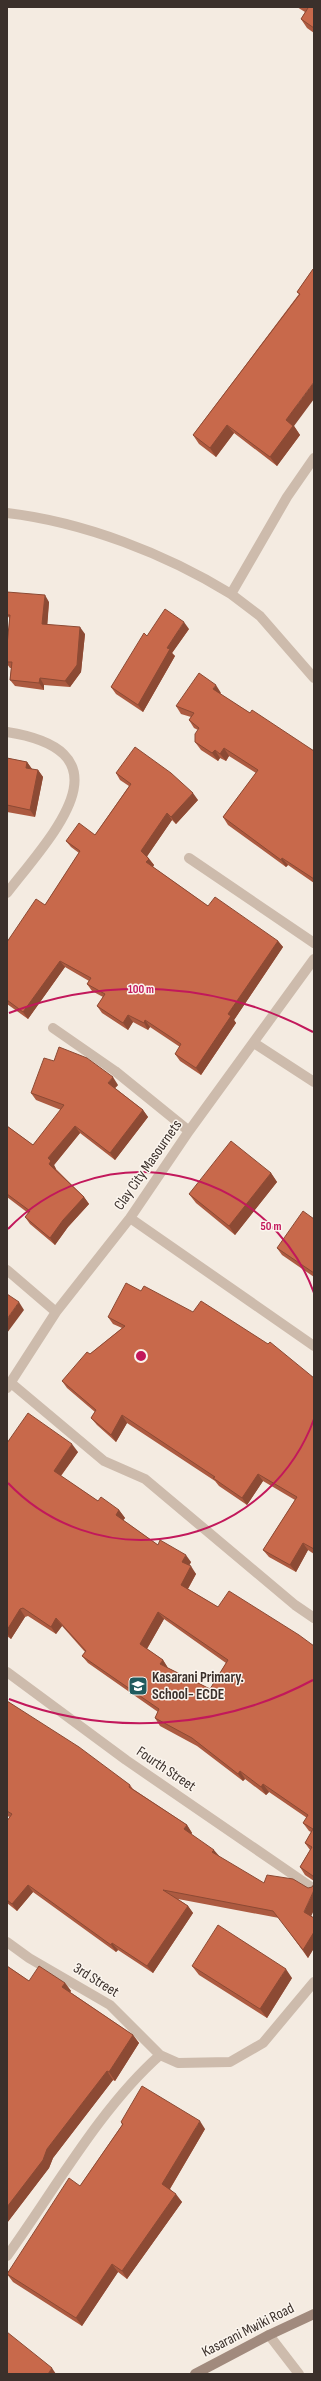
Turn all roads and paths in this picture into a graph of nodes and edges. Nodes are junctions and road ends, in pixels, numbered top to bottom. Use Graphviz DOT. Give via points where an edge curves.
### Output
graph roads {
  1 [pos="314,458"];
  2 [pos="7,513"];
  3 [pos="231,594"];
  4 [pos="314,678"];
  5 [pos="7,732"];
  6 [pos="189,858"];
  7 [pos="7,893"];
  8 [pos="314,943"];
  9 [pos="314,960"];
  10 [pos="53,1028"];
  11 [pos="254,1043"];
  12 [pos="314,1082"];
  13 [pos="189,1131"];
  14 [pos="130,1218"];
  15 [pos="7,1270"];
  16 [pos="56,1312"];
  17 [pos="314,1346"];
  18 [pos="9,1386"];
  19 [pos="314,1618"];
  20 [pos="7,1672"];
  21 [pos="312,1887"];
  22 [pos="7,1942"];
  23 [pos="314,1982"];
  24 [pos="160,2055"];
  25 [pos="7,2256"];
  26 [pos="314,2314"];
  27 [pos="269,2335"];
  28 [pos="195,2374"];
  29 [pos="299,2374"];
  1 -- 3 [label="street" via="287,497"];
  2 -- 3 [label="street" via="63,523 144,550 200,574"];
  3 -- 4 [label="street" via="260,616"];
  5 -- 7 [label="street" via="54,746 71,762 75,778 71,805 57,829"];
  6 -- 8 [label="street"];
  9 -- 11 [label="street, Clay City Masournets"];
  10 -- 13 [label="street" via="115,1071"];
  11 -- 12 [label="street"];
  11 -- 13 [label="street, Clay City Masournets"];
  13 -- 14 [label="street, Clay City Masournets"];
  14 -- 16 [label="street, Clay City Masournets"];
  14 -- 17 [label="street"];
  15 -- 16 [label="street"];
  16 -- 18 [label="street, Clay City Masournets"];
  18 -- 19 [label="street" via="104,1461 145,1479 295,1605"];
  20 -- 21 [label="street, Fourth Street" via="126,1760"];
  22 -- 24 [label="street, 3rd Street" via="110,2006"];
  23 -- 24 [label="street" via="263,2043 230,2062 196,2065 178,2063"];
  24 -- 25 [label="street" via="133,2081 86,2142"];
  26 -- 27 [label="main road, Kasarani Mwiki Road"];
  27 -- 28 [label="main road, Kasarani Mwiki Road"];
  27 -- 29 [label="street"];
}
